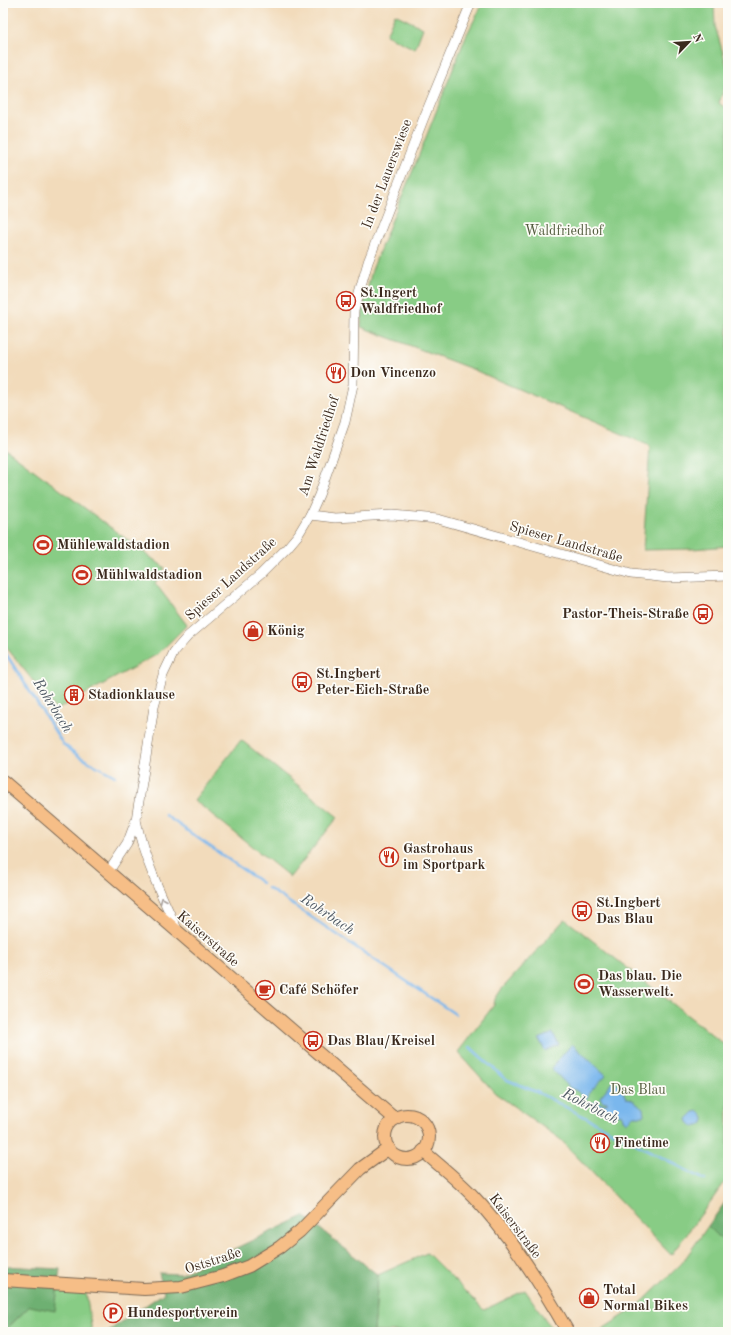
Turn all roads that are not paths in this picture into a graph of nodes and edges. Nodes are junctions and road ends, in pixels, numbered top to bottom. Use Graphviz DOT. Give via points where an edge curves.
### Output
graph roads {
  1 [pos="471,3"];
  2 [pos="354,361"];
  3 [pos="310,515"];
  4 [pos="728,576"];
  5 [pos="3,782"];
  6 [pos="136,820"];
  7 [pos="109,871"];
  8 [pos="180,935"];
  9 [pos="395,1119"];
  10 [pos="389,1148"];
  11 [pos="423,1151"];
  12 [pos="3,1280"];
  13 [pos="568,1332"];
  1 -- 2 [label="street, In der Lauerswiese" via="368,262 354,310"];
  2 -- 3 [label="street, Am Waldfriedhof" via="353,385 345,422"];
  3 -- 4 [label="street, Spieser Landstraße" via="335,518 392,515 438,520 631,574 668,578"];
  3 -- 6 [label="street, Spieser Landstraße" via="278,558 188,636 174,652 163,675 154,707"];
  5 -- 7 [label="main road, Kaiserstraße"];
  6 -- 7 [label="street, Spieser Landstraße" via="127,844"];
  8 -- 6 [label="street, Spieser Landstraße, one-way" via="148,860"];
  7 -- 8 [label="main road, Kaiserstraße"];
  8 -- 9 [label="main road, Kaiserstraße"];
  9 -- 10 [label="main road" via="386,1134"];
  9 -- 11 [label="main road" via="410,1115 422,1120 429,1139"];
  10 -- 11 [label="main road" via="399,1157 405,1158 412,1158"];
  10 -- 12 [label="main road, Oststraße" via="360,1169 300,1231 280,1247 249,1266 223,1276 181,1286 144,1288"];
  11 -- 13 [label="main road, Kaiserstraße" via="458,1180 497,1225 541,1286"];
}
